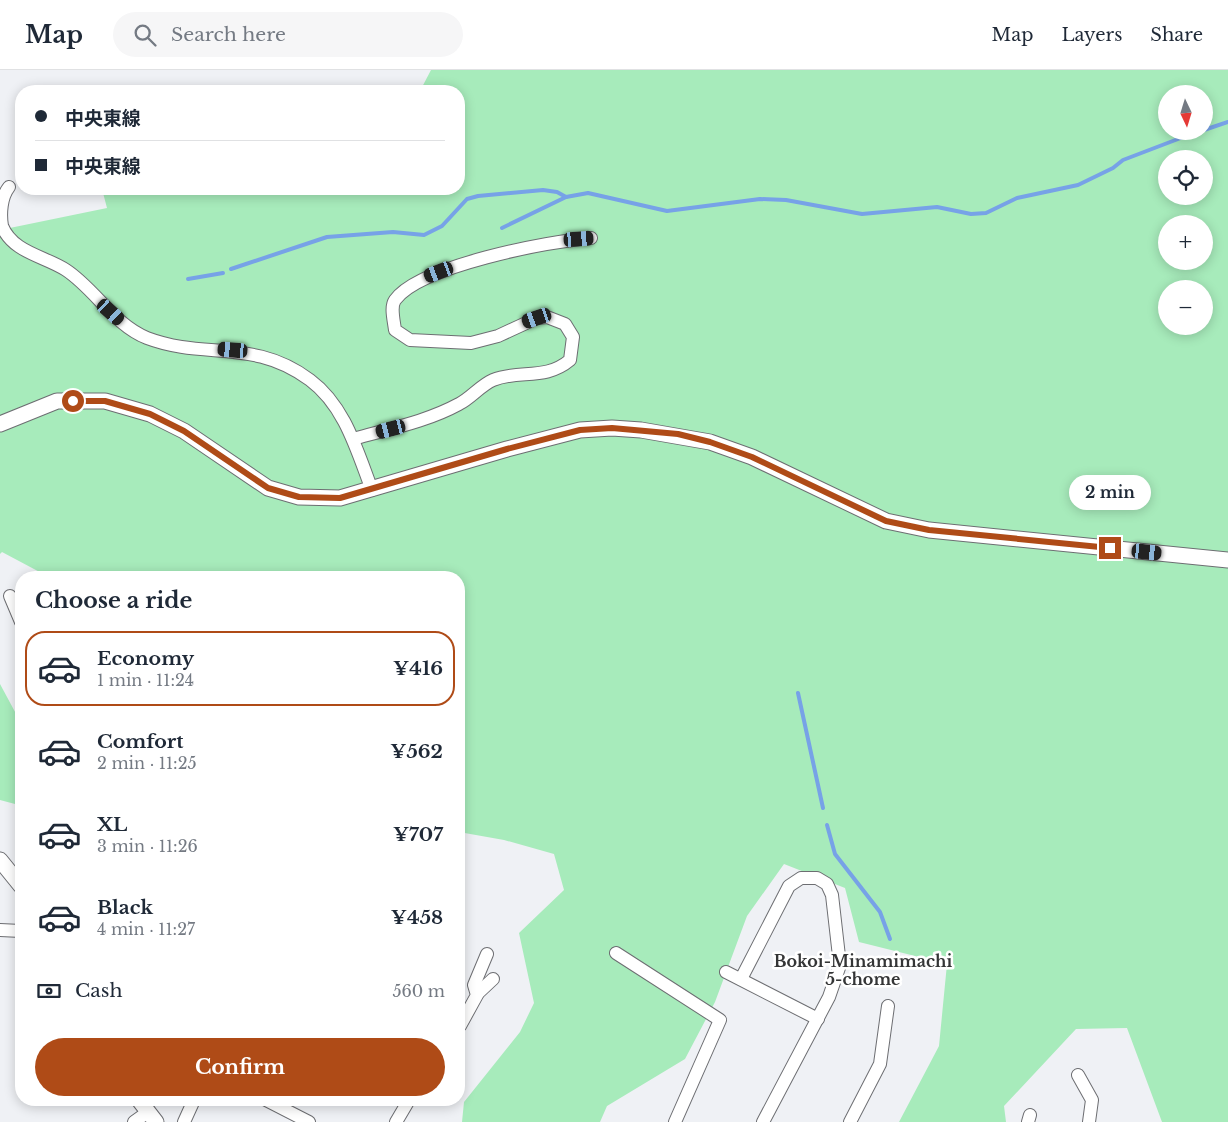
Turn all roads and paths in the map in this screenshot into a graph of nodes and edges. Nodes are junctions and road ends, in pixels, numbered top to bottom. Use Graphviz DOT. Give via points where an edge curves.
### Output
graph roads {
  1 [pos="9,187"];
  2 [pos="591,238"];
  3 [pos="0,424"];
  4 [pos="353,439"];
  5 [pos="372,490"];
  6 [pos="1228,560"];
  7 [pos="10,596"];
  8 [pos="15,608"];
  9 [pos="0,861"];
  10 [pos="15,879"];
  11 [pos="0,930"];
  12 [pos="15,931"];
  13 [pos="616,953"];
  14 [pos="487,954"];
  15 [pos="726,972"];
  16 [pos="493,979"];
  17 [pos="741,980"];
  18 [pos="477,994"];
  19 [pos="888,1006"];
  20 [pos="818,1018"];
  21 [pos="465,1019"];
  22 [pos="1078,1075"];
  23 [pos="191,1106"];
  24 [pos="278,1106"];
  25 [pos="405,1106"];
  26 [pos="148,1111"];
  27 [pos="767,1120"];
  28 [pos="134,1122"];
  29 [pos="184,1122"];
  30 [pos="309,1122"];
  31 [pos="396,1122"];
  32 [pos="675,1122"];
  33 [pos="850,1122"];
  34 [pos="1089,1122"];
  1 -- 4 [label="street" via="1,203 0,217 2,227 11,240 31,254 67,270 133,330 146,338 165,343 233,350 272,358 325,392"];
  2 -- 4 [label="street" via="567,239 452,267 427,276 394,301 395,330 410,340 471,343 498,336 537,318 556,319 565,324 573,337 570,360 560,368 538,374 493,380 459,404 436,414"];
  3 -- 5 [label="street" via="57,401 105,401 150,414 184,431 268,488 299,497 340,498"];
  4 -- 5 [label="street"];
  5 -- 6 [label="street" via="580,430 641,430 710,442 752,457 886,521 929,530"];
  7 -- 8 [label="street"];
  9 -- 10 [label="street"];
  11 -- 12 [label="street"];
  13 -- 32 [label="street" via="720,1020"];
  14 -- 18 [label="street" via="474,985"];
  15 -- 17 [label="street"];
  16 -- 18 [label="street"];
  17 -- 20 [label="street"];
  17 -- 20 [label="street" via="789,886 801,878 816,878 827,884 832,895 840,965"];
  18 -- 21 [label="street"];
  19 -- 33 [label="street" via="880,1064"];
  20 -- 27 [label="street"];
  22 -- 34 [label="street" via="1092,1100"];
  23 -- 29 [label="street"];
  24 -- 30 [label="street"];
  25 -- 31 [label="street"];
  26 -- 28 [label="street"];
}
